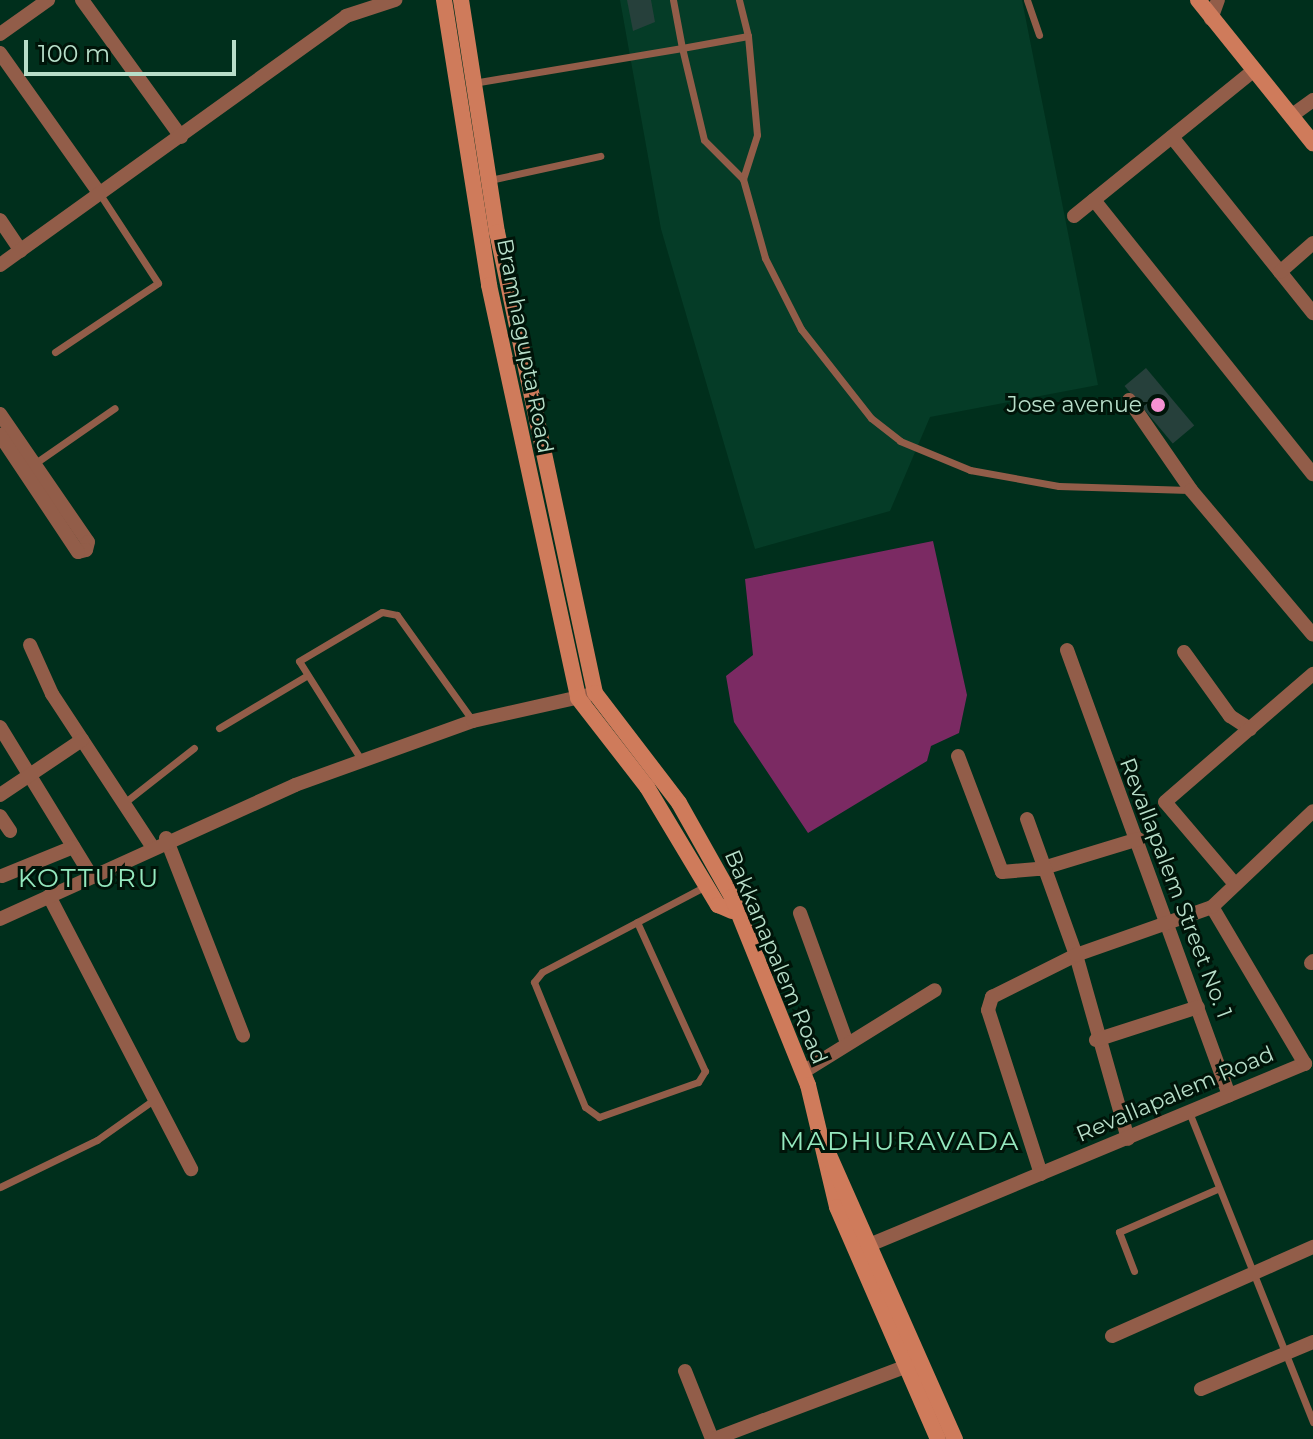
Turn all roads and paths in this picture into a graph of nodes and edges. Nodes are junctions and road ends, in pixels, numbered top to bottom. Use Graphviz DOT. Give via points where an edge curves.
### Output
graph roads {
  1 [pos="48,0"];
  2 [pos="82,0"];
  3 [pos="395,0"];
  4 [pos="444,0"];
  5 [pos="461,0"];
  6 [pos="673,0"];
  7 [pos="739,0"];
  8 [pos="1027,0"];
  9 [pos="1198,0"];
  10 [pos="1218,0"];
  11 [pos="1211,19"];
  12 [pos="0,34"];
  13 [pos="1039,35"];
  14 [pos="748,36"];
  15 [pos="682,48"];
  16 [pos="0,53"];
  17 [pos="1253,71"];
  18 [pos="473,83"];
  19 [pos="1313,100"];
  20 [pos="1291,116"];
  21 [pos="181,137"];
  22 [pos="1172,137"];
  23 [pos="1313,143"];
  24 [pos="600,156"];
  25 [pos="743,179"];
  26 [pos="488,180"];
  27 [pos="99,193"];
  28 [pos="1094,200"];
  29 [pos="1074,216"];
  30 [pos="0,220"];
  31 [pos="1313,243"];
  32 [pos="21,251"];
  33 [pos="0,265"];
  34 [pos="1280,272"];
  35 [pos="1313,313"];
  36 [pos="55,352"];
  37 [pos="1129,400"];
  38 [pos="115,408"];
  39 [pos="0,414"];
  40 [pos="0,435"];
  41 [pos="29,468"];
  42 [pos="1313,474"];
  43 [pos="1191,490"];
  44 [pos="1313,635"];
  45 [pos="30,645"];
  46 [pos="1067,650"];
  47 [pos="1184,652"];
  48 [pos="1313,674"];
  49 [pos="306,676"];
  50 [pos="595,693"];
  51 [pos="578,698"];
  52 [pos="473,721"];
  53 [pos="0,727"];
  54 [pos="219,728"];
  55 [pos="1250,729"];
  56 [pos="82,740"];
  57 [pos="194,748"];
  58 [pos="958,756"];
  59 [pos="363,761"];
  60 [pos="31,775"];
  61 [pos="0,795"];
  62 [pos="124,803"];
  63 [pos="1313,811"];
  64 [pos="0,816"];
  65 [pos="1027,819"];
  66 [pos="10,831"];
  67 [pos="166,838"];
  68 [pos="1139,839"];
  69 [pos="151,845"];
  70 [pos="73,847"];
  71 [pos="1040,869"];
  72 [pos="90,874"];
  73 [pos="2,876"];
  74 [pos="1234,883"];
  75 [pos="706,886"];
  76 [pos="49,896"];
  77 [pos="1212,907"];
  78 [pos="732,911"];
  79 [pos="800,913"];
  80 [pos="0,919"];
  81 [pos="1167,919"];
  82 [pos="637,922"];
  83 [pos="1076,955"];
  84 [pos="935,990"];
  85 [pos="1198,1007"];
  86 [pos="243,1036"];
  87 [pos="1096,1040"];
  88 [pos="847,1043"];
  89 [pos="1309,1068"];
  90 [pos="803,1072"];
  91 [pos="1229,1095"];
  92 [pos="155,1099"];
  93 [pos="1189,1112"];
  94 [pos="1128,1139"];
  95 [pos="191,1169"];
  96 [pos="1041,1174"];
  97 [pos="0,1187"];
  98 [pos="1219,1188"];
  99 [pos="1313,1247"];
  100 [pos="862,1248"];
  101 [pos="1134,1271"];
  102 [pos="1254,1274"];
  103 [pos="1112,1336"];
  104 [pos="1313,1342"];
  105 [pos="1285,1353"];
  106 [pos="905,1367"];
  107 [pos="685,1371"];
  108 [pos="1201,1389"];
  109 [pos="1313,1422"];
  110 [pos="713,1439"];
  111 [pos="938,1439"];
  112 [pos="955,1439"];
  1 -- 12 [label="street"];
  2 -- 21 [label="street"];
  3 -- 21 [label="street" via="346,16"];
  4 -- 51 [label="street, Bramhagupta Road" via="489,285"];
  5 -- 18 [label="street, Bramhagupta Road"];
  6 -- 15 [label="lane"];
  7 -- 14 [label="lane"];
  8 -- 13 [label="lane"];
  9 -- 11 [label="street"];
  10 -- 11 [label="street"];
  11 -- 17 [label="street"];
  14 -- 15 [label="lane"];
  14 -- 25 [label="lane" via="757,135"];
  15 -- 18 [label="lane"];
  15 -- 25 [label="lane" via="704,140"];
  16 -- 27 [label="street"];
  17 -- 20 [label="street"];
  17 -- 22 [label="street"];
  18 -- 26 [label="street, Bramhagupta Road"];
  19 -- 20 [label="street"];
  20 -- 23 [label="street"];
  21 -- 27 [label="street"];
  22 -- 28 [label="street"];
  22 -- 34 [label="street"];
  24 -- 26 [label="lane"];
  25 -- 43 [label="lane" via="765,258 801,329 845,392 900,441 970,470 1015,479"];
  26 -- 50 [label="street, Bramhagupta Road"];
  27 -- 32 [label="street"];
  27 -- 36 [label="lane" via="158,283"];
  28 -- 29 [label="street"];
  28 -- 42 [label="street"];
  30 -- 32 [label="street"];
  31 -- 34 [label="street"];
  32 -- 33 [label="street"];
  34 -- 35 [label="street"];
  37 -- 43 [label="street"];
  38 -- 41 [label="lane"];
  39 -- 41 [label="street"];
  40 -- 41 [label="street"];
  41 -- 41 [label="street" via="88,542 86,550 78,552"];
  43 -- 44 [label="street"];
  45 -- 56 [label="street"];
  46 -- 68 [label="street, Revallapalem Street No. 1" via="1084,714"];
  47 -- 55 [label="street" via="1215,700"];
  48 -- 55 [label="street"];
  49 -- 52 [label="lane" via="302,656 390,612"];
  49 -- 54 [label="lane"];
  49 -- 59 [label="lane"];
  50 -- 51 [label="street"];
  50 -- 78 [label="street, Bakkanapalem Road" via="679,803 732,897"];
  51 -- 52 [label="street"];
  51 -- 75 [label="street" via="647,787"];
  52 -- 59 [label="street"];
  53 -- 60 [label="street"];
  55 -- 74 [label="street" via="1165,802"];
  56 -- 60 [label="street"];
  56 -- 62 [label="street"];
  57 -- 62 [label="lane"];
  58 -- 71 [label="street" via="1002,872"];
  59 -- 67 [label="street"];
  60 -- 61 [label="street"];
  60 -- 70 [label="street"];
  62 -- 69 [label="street"];
  63 -- 74 [label="street"];
  64 -- 66 [label="street"];
  65 -- 71 [label="street"];
  67 -- 69 [label="street"];
  67 -- 86 [label="street"];
  68 -- 71 [label="street"];
  68 -- 81 [label="street, Revallapalem Street No. 1"];
  69 -- 72 [label="street"];
  70 -- 72 [label="street"];
  70 -- 73 [label="street"];
  71 -- 83 [label="street"];
  72 -- 76 [label="street"];
  74 -- 77 [label="street"];
  75 -- 78 [label="street" via="718,905"];
  75 -- 82 [label="lane"];
  76 -- 80 [label="street"];
  76 -- 92 [label="street"];
  77 -- 81 [label="street"];
  77 -- 89 [label="street, Revallapalem Road"];
  78 -- 90 [label="street, Bakkanapalem Road"];
  79 -- 88 [label="street"];
  81 -- 83 [label="street"];
  81 -- 85 [label="street, Revallapalem Street No. 1"];
  82 -- 82 [label="lane" via="534,982 585,1107 599,1117 698,1082 705,1071"];
  83 -- 87 [label="street"];
  83 -- 96 [label="street" via="992,997 988,1010"];
  84 -- 88 [label="street"];
  85 -- 87 [label="street"];
  85 -- 91 [label="street, Revallapalem Street No. 1"];
  87 -- 94 [label="street"];
  88 -- 90 [label="street"];
  89 -- 91 [label="street, Revallapalem Road"];
  90 -- 100 [label="street, Bakkanapalem Road" via="825,1146 821,1157"];
  91 -- 93 [label="street, Revallapalem Road"];
  92 -- 95 [label="street"];
  92 -- 97 [label="lane" via="97,1140"];
  93 -- 94 [label="street, Revallapalem Road"];
  93 -- 98 [label="lane"];
  94 -- 96 [label="street, Revallapalem Road"];
  96 -- 100 [label="street, Revallapalem Road"];
  98 -- 101 [label="lane" via="1119,1232"];
  98 -- 102 [label="lane"];
  99 -- 102 [label="street"];
  100 -- 106 [label="street, Bakkanapalem Road"];
  100 -- 112 [label="street"];
  102 -- 103 [label="street"];
  102 -- 105 [label="lane"];
  104 -- 105 [label="street"];
  105 -- 108 [label="street"];
  105 -- 109 [label="lane"];
  106 -- 110 [label="street"];
  106 -- 111 [label="street, Bakkanapalem Road"];
  107 -- 110 [label="street"];
}
